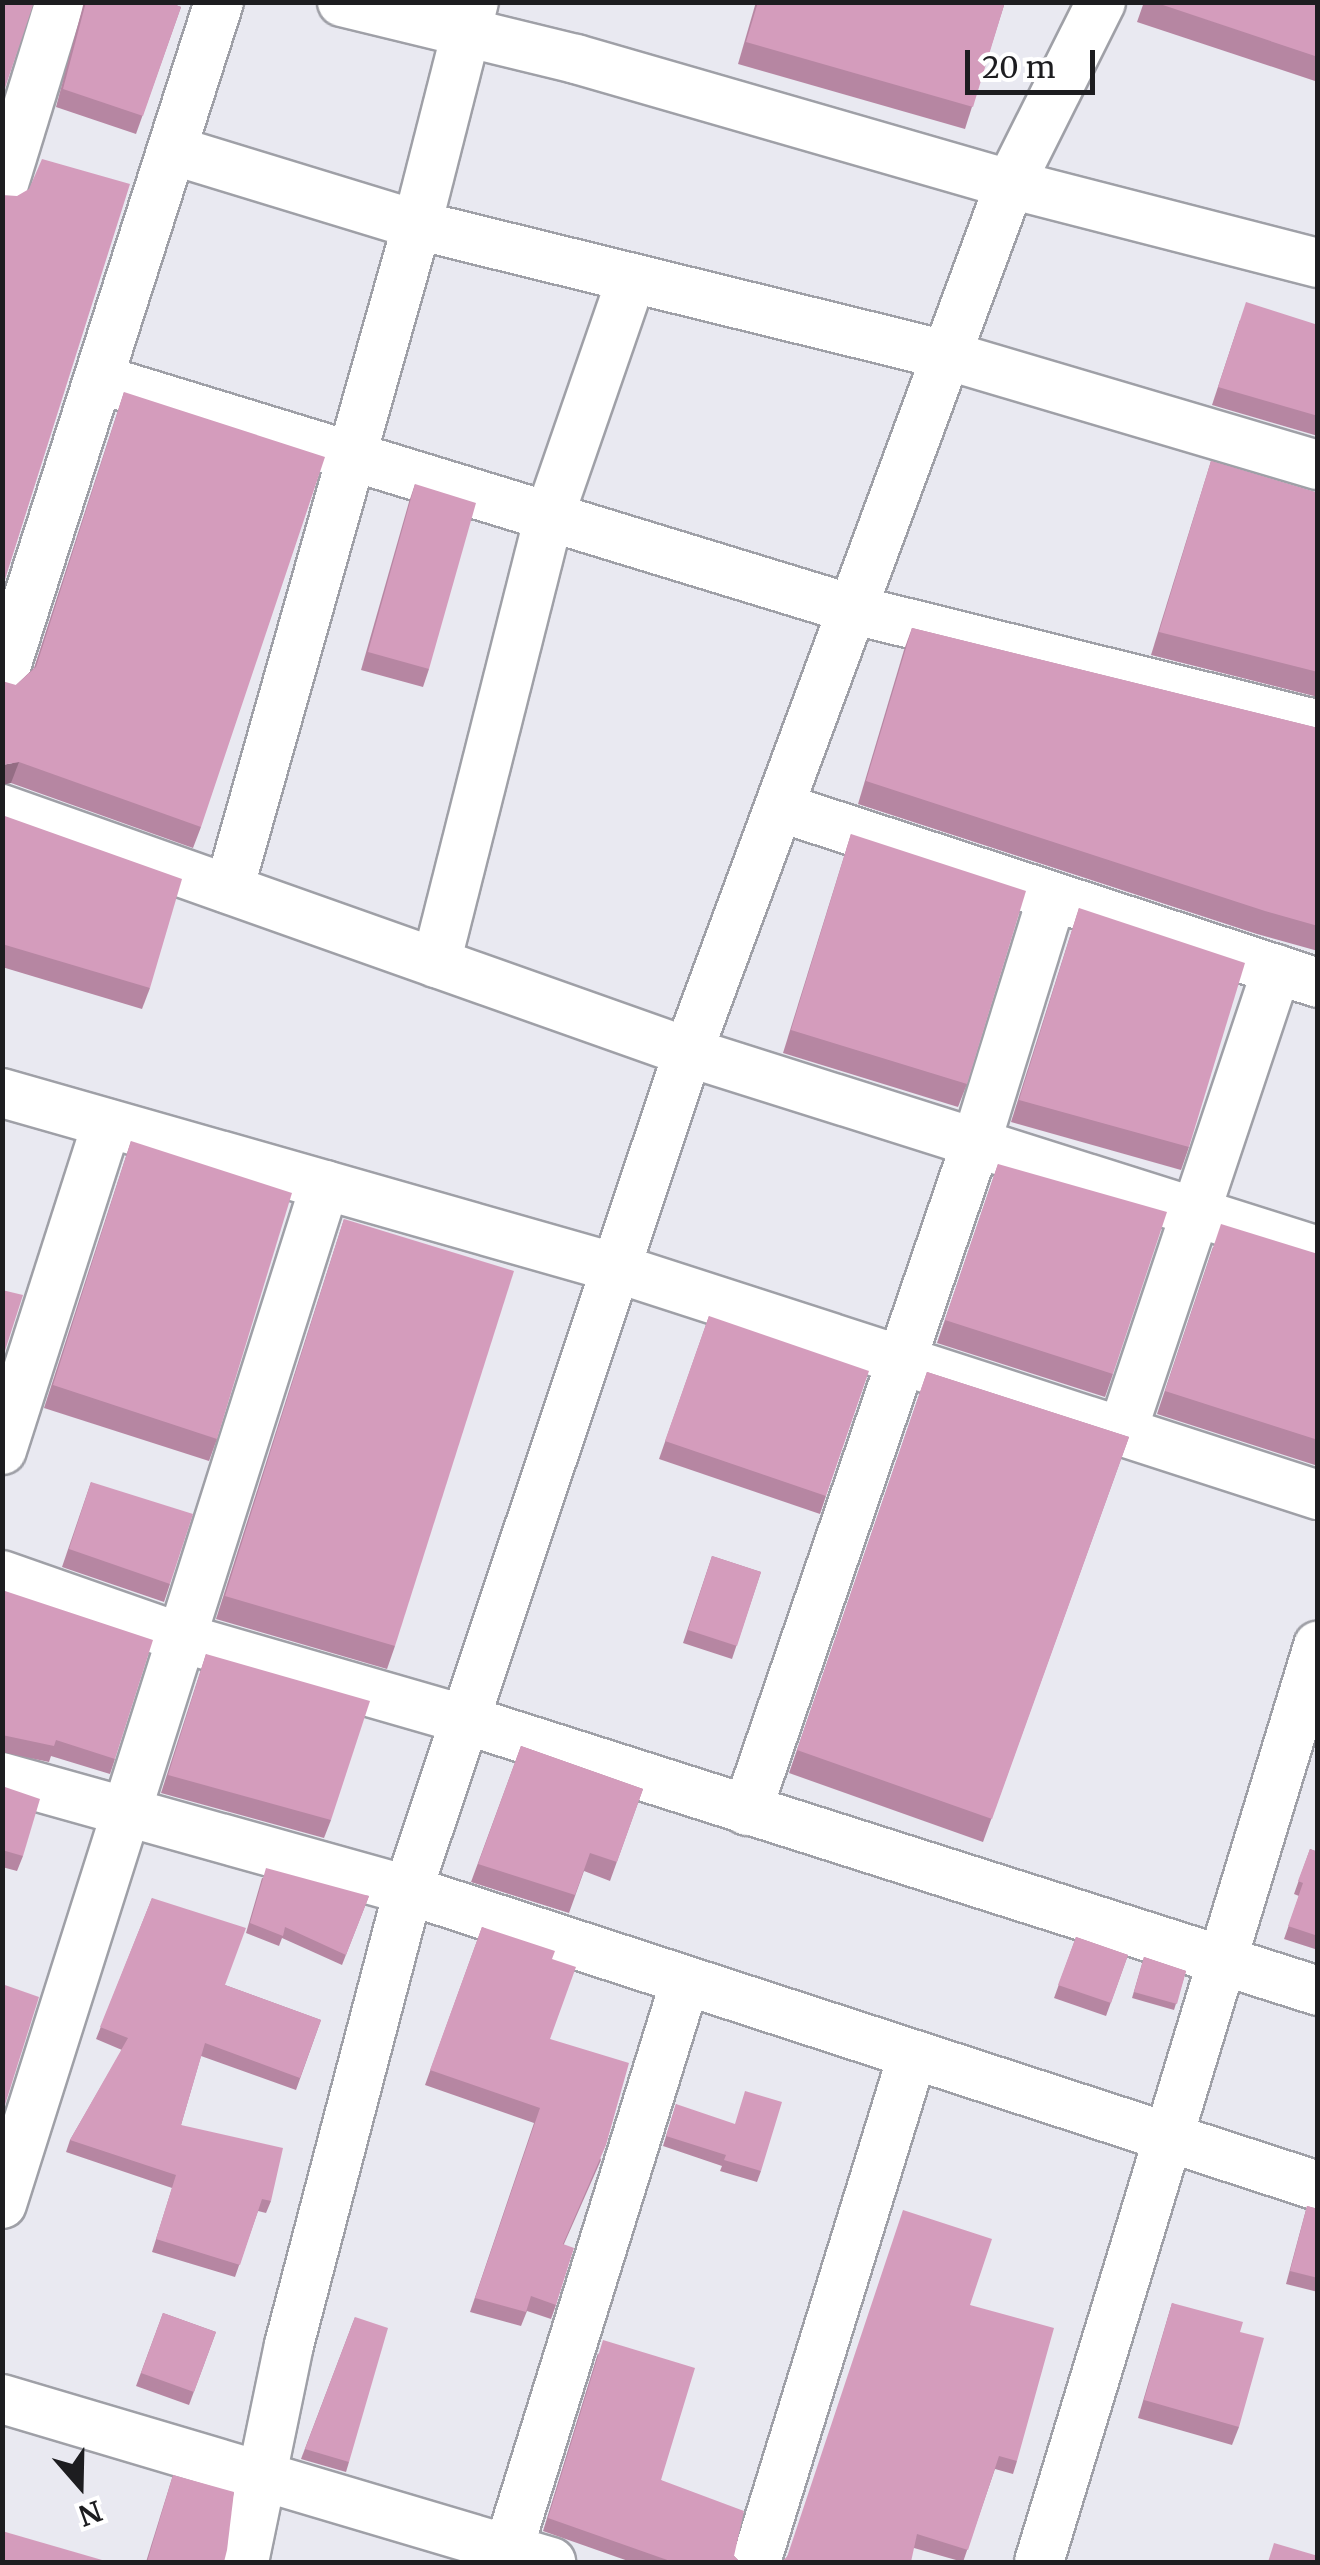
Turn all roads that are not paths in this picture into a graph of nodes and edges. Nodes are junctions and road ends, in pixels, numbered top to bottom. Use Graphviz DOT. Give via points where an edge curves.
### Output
graph roads {
  1 [pos="60,2"];
  2 [pos="219,2"];
  3 [pos="342,2"];
  4 [pos="1101,2"];
  5 [pos="469,17"];
  6 [pos="172,150"];
  7 [pos="1010,184"];
  8 [pos="2,190"];
  9 [pos="418,225"];
  10 [pos="1318,263"];
  11 [pos="631,280"];
  12 [pos="946,355"];
  13 [pos="99,379"];
  14 [pos="347,460"];
  15 [pos="1318,466"];
  16 [pos="549,517"];
  17 [pos="855,610"];
  18 [pos="2,679"];
  19 [pos="1318,725"];
  20 [pos="778,808"];
  21 [pos="2,810"];
  22 [pos="229,889"];
  23 [pos="1052,897"];
  24 [pos="436,963"];
  25 [pos="1297,976"];
  26 [pos="688,1052"];
  27 [pos="2,1094"];
  28 [pos="106,1123"];
  29 [pos="976,1143"];
  30 [pos="326,1185"];
  31 [pos="1192,1211"];
  32 [pos="1318,1251"];
  33 [pos="616,1268"];
  34 [pos="902,1360"];
  35 [pos="1122,1432"];
  36 [pos="2,1450"];
  37 [pos="1318,1495"];
  38 [pos="2,1575"];
  39 [pos="182,1638"];
  40 [pos="1318,1646"];
  41 [pos="466,1720"];
  42 [pos="2,1777"];
  43 [pos="747,1811"];
  44 [pos="126,1812"];
  45 [pos="408,1890"];
  46 [pos="1221,1964"];
  47 [pos="685,1982"];
  48 [pos="1318,1991"];
  49 [pos="912,2057"];
  50 [pos="1167,2141"];
  51 [pos="1318,2186"];
  52 [pos="2,2204"];
  53 [pos="2,2400"];
  54 [pos="264,2476"];
  55 [pos="530,2556"];
  56 [pos="1045,2561"];
  57 [pos="244,2562"];
  58 [pos="756,2562"];
  1 -- 8 [label="street"];
  2 -- 6 [label="street"];
  3 -- 5 [label="street"];
  4 -- 7 [label="street"];
  5 -- 7 [label="street"];
  5 -- 9 [label="street"];
  6 -- 9 [label="street"];
  6 -- 13 [label="street"];
  7 -- 10 [label="street"];
  7 -- 12 [label="street"];
  9 -- 11 [label="street"];
  9 -- 14 [label="street"];
  11 -- 12 [label="street"];
  11 -- 16 [label="street"];
  12 -- 15 [label="street"];
  12 -- 17 [label="street"];
  13 -- 14 [label="street"];
  13 -- 18 [label="street"];
  14 -- 16 [label="street"];
  14 -- 22 [label="street"];
  16 -- 17 [label="street"];
  16 -- 24 [label="street"];
  17 -- 19 [label="street"];
  17 -- 20 [label="street"];
  20 -- 23 [label="street"];
  20 -- 26 [label="street"];
  21 -- 22 [label="street"];
  22 -- 24 [label="street"];
  23 -- 25 [label="street"];
  23 -- 29 [label="street"];
  24 -- 26 [label="street"];
  25 -- 31 [label="street"];
  26 -- 29 [label="street"];
  26 -- 33 [label="street"];
  27 -- 28 [label="street"];
  28 -- 30 [label="street"];
  28 -- 36 [label="street"];
  29 -- 31 [label="street"];
  29 -- 34 [label="street"];
  30 -- 33 [label="street"];
  30 -- 39 [label="street"];
  31 -- 32 [label="street"];
  31 -- 35 [label="street"];
  33 -- 34 [label="street"];
  33 -- 41 [label="street"];
  34 -- 35 [label="street"];
  34 -- 43 [label="street"];
  35 -- 37 [label="street"];
  38 -- 39 [label="street"];
  39 -- 41 [label="street"];
  39 -- 44 [label="street"];
  40 -- 46 [label="street"];
  41 -- 43 [label="street"];
  41 -- 45 [label="street"];
  42 -- 44 [label="street"];
  43 -- 46 [label="street"];
  44 -- 45 [label="street"];
  44 -- 52 [label="street"];
  45 -- 47 [label="street"];
  45 -- 54 [label="street" via="289,2345"];
  46 -- 48 [label="street"];
  46 -- 50 [label="street"];
  47 -- 49 [label="street"];
  47 -- 55 [label="street"];
  49 -- 50 [label="street"];
  49 -- 58 [label="street"];
  50 -- 51 [label="street"];
  50 -- 56 [label="street"];
  53 -- 54 [label="street"];
  54 -- 55 [label="street"];
  54 -- 57 [label="street"];
}
